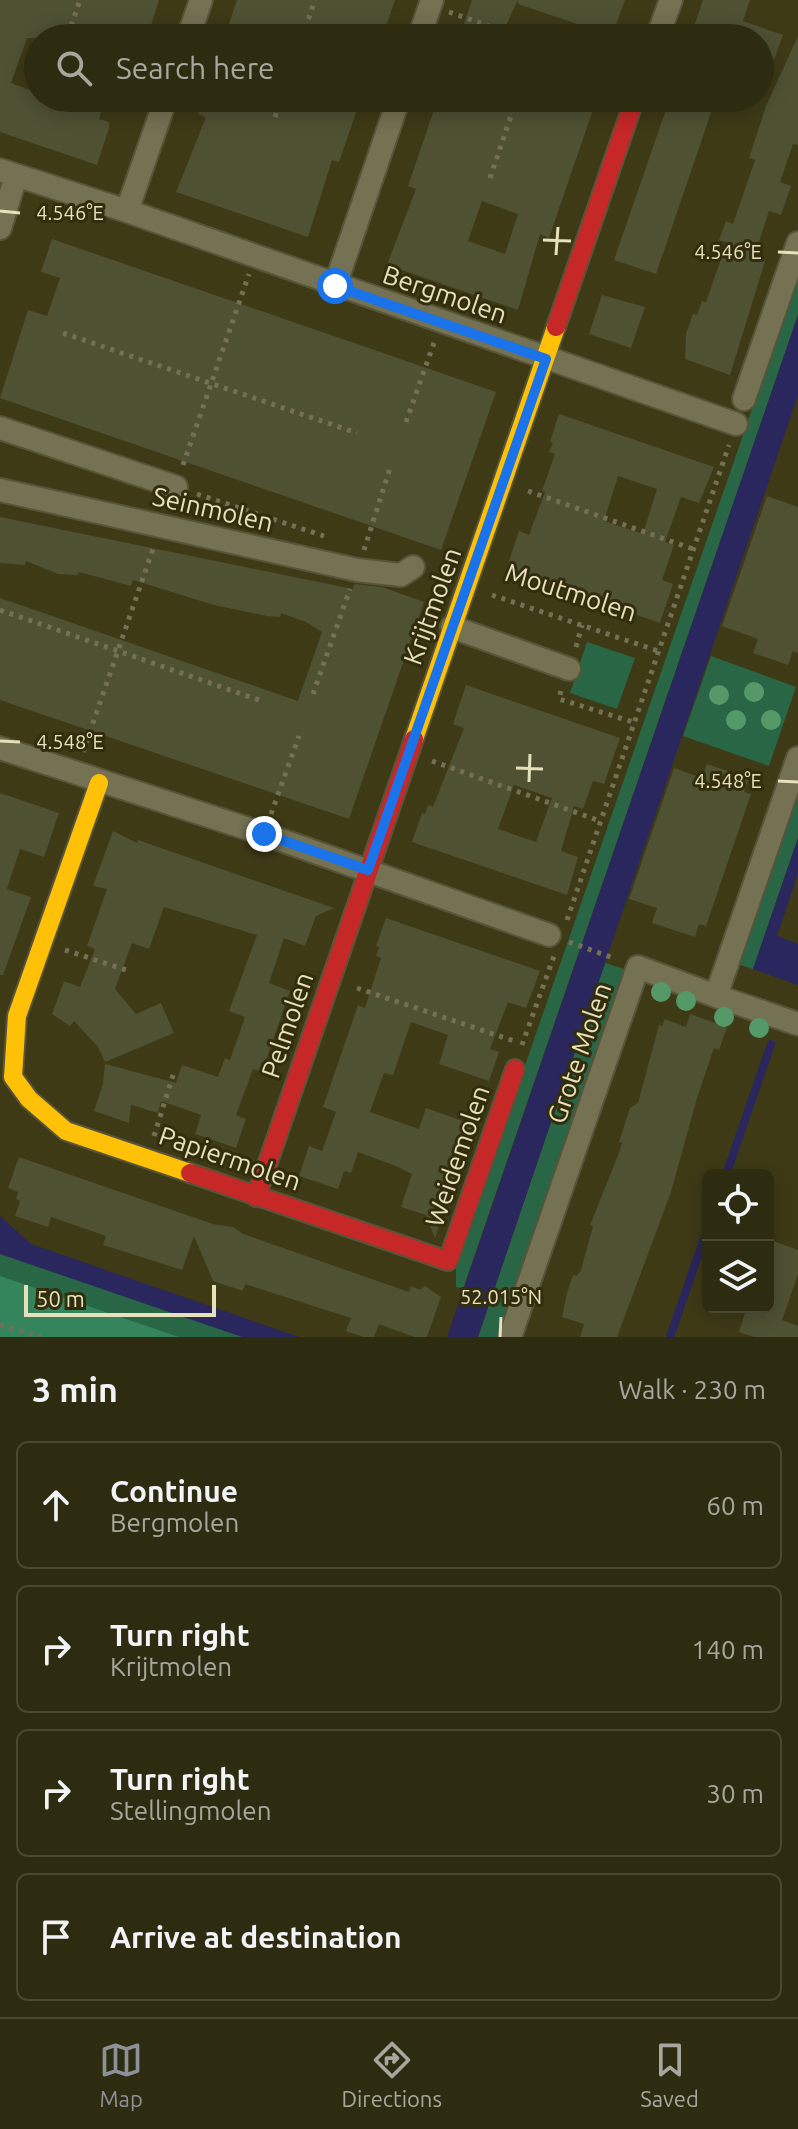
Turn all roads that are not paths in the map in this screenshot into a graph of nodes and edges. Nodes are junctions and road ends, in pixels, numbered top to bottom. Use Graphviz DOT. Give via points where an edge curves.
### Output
graph roads {
  1 [pos="201,0"];
  2 [pos="671,0"];
  3 [pos="431,3"];
  4 [pos="193,24"];
  5 [pos="424,24"];
  6 [pos="662,24"];
  7 [pos="161,112"];
  8 [pos="394,112"];
  9 [pos="630,112"];
  10 [pos="8,173"];
  11 [pos="127,211"];
  12 [pos="0,228"];
  13 [pos="798,243"];
  14 [pos="335,286"];
  15 [pos="546,359"];
  16 [pos="744,399"];
  17 [pos="736,424"];
  18 [pos="0,428"];
  19 [pos="176,487"];
  20 [pos="0,490"];
  21 [pos="413,567"];
  22 [pos="452,627"];
  23 [pos="569,669"];
  24 [pos="0,748"];
  25 [pos="798,758"];
  26 [pos="99,783"];
  27 [pos="368,870"];
  28 [pos="560,939"];
  29 [pos="716,996"];
  30 [pos="798,1024"];
  31 [pos="515,1069"];
  32 [pos="7,1078"];
  33 [pos="256,1197"];
  34 [pos="448,1261"];
  35 [pos="510,1337"];
  1 -- 4 [label="street"];
  2 -- 6 [label="street"];
  3 -- 5 [label="street"];
  7 -- 11 [label="street"];
  8 -- 14 [label="street"];
  9 -- 15 [label="street, Krijtmolen"];
  10 -- 11 [label="street, Bergmolen"];
  10 -- 12 [label="street"];
  11 -- 14 [label="street, Bergmolen"];
  13 -- 16 [label="street"];
  14 -- 15 [label="street, Bergmolen"];
  15 -- 17 [label="street, Bergmolen"];
  15 -- 22 [label="street, Krijtmolen"];
  18 -- 19 [label="street, Seinmolen"];
  20 -- 21 [label="street, Seinmolen" via="357,570 401,575"];
  22 -- 23 [label="street"];
  22 -- 27 [label="street, Krijtmolen"];
  24 -- 26 [label="street"];
  25 -- 29 [label="street"];
  26 -- 27 [label="street"];
  26 -- 32 [label="street, Papiermolen" via="17,1016"];
  27 -- 28 [label="street"];
  27 -- 33 [label="street, Pelmolen"];
  29 -- 30 [label="street"];
  29 -- 35 [label="street, Grote Molen" via="638,967"];
  31 -- 34 [label="street, Weidemolen"];
  32 -- 33 [label="street, Papiermolen" via="66,1131"];
  33 -- 34 [label="street, Papiermolen"];
}
